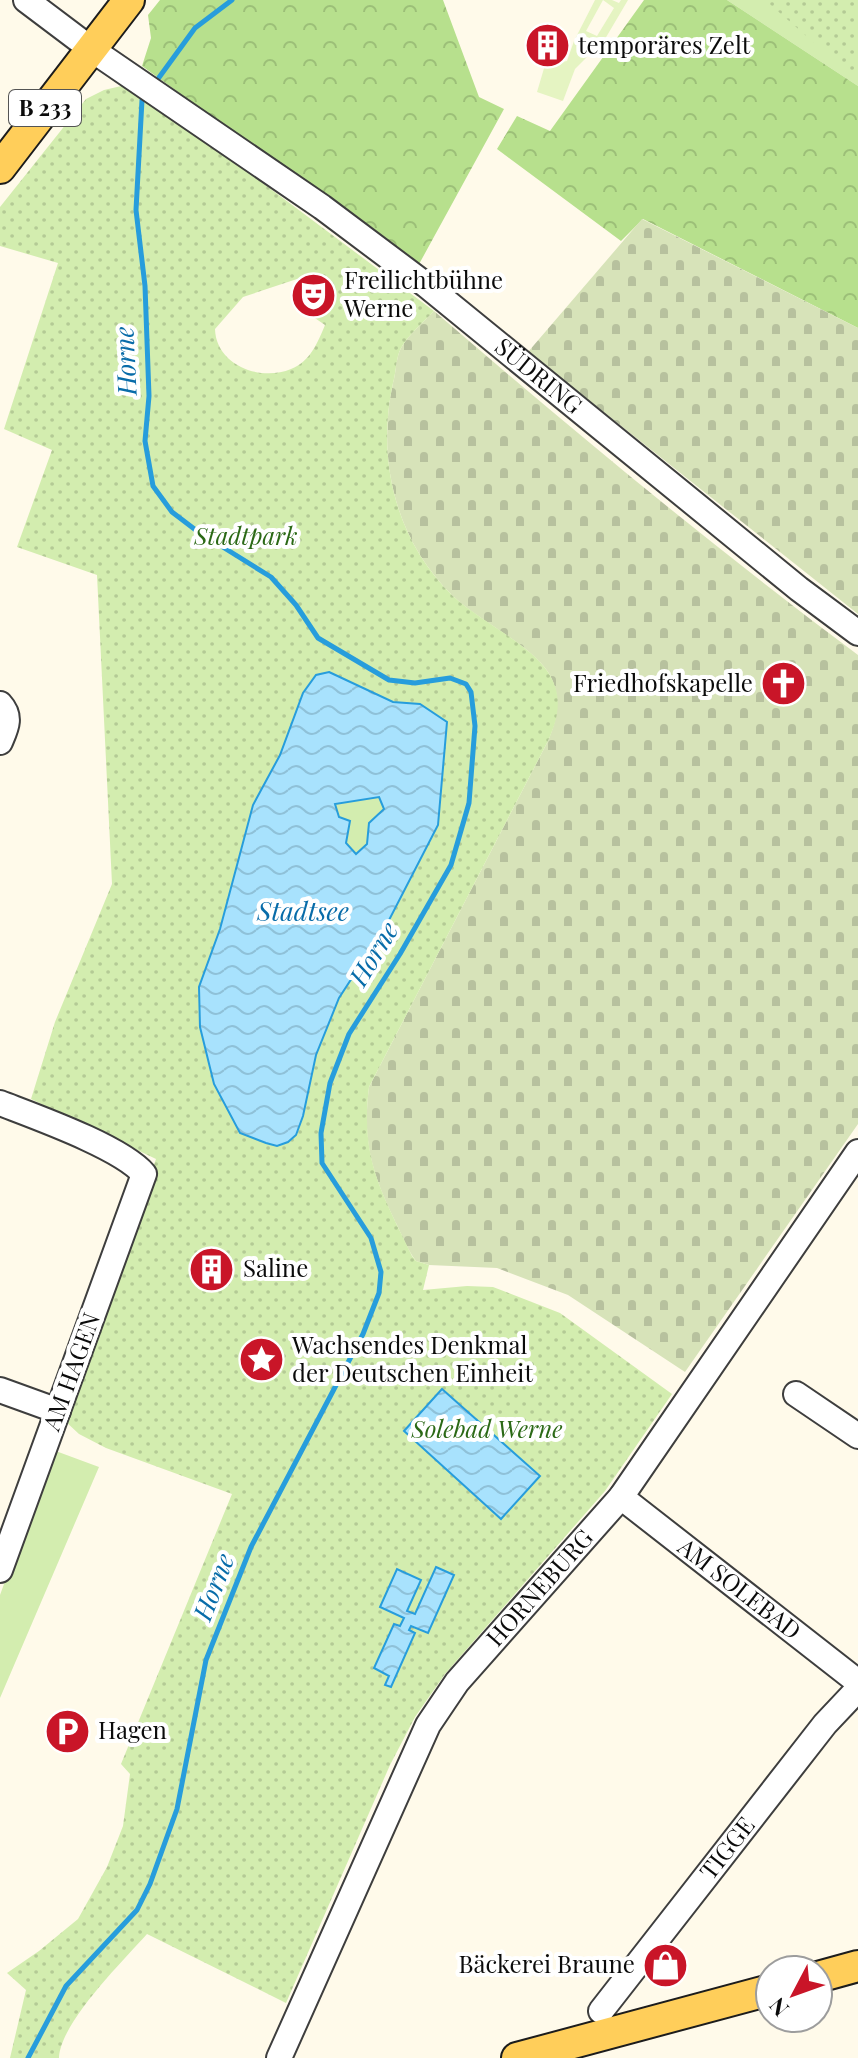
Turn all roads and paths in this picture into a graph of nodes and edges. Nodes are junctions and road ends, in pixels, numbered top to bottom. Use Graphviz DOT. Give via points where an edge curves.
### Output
graph roads {
  1 [pos="26,0"];
  2 [pos="129,0"];
  3 [pos="91,49"];
  4 [pos="0,168"];
  5 [pos="858,633"];
  6 [pos="0,704"];
  7 [pos="0,742"];
  8 [pos="0,1103"];
  9 [pos="858,1152"];
  10 [pos="848,1187"];
  11 [pos="0,1390"];
  12 [pos="796,1394"];
  13 [pos="58,1411"];
  14 [pos="858,1436"];
  15 [pos="621,1497"];
  16 [pos="0,1570"];
  17 [pos="858,1682"];
  18 [pos="858,1689"];
  19 [pos="858,1966"];
  20 [pos="834,1973"];
  21 [pos="754,1994"];
  22 [pos="601,2011"];
  23 [pos="279,2058"];
  24 [pos="517,2058"];
  1 -- 3 [label="street, SÜDRING"];
  2 -- 3 [label="main road, B 233"];
  3 -- 4 [label="main road, B 233"];
  3 -- 5 [label="street, SÜDRING" via="426,285"];
  6 -- 7 [label="street" via="8,721"];
  8 -- 13 [label="street, AM HAGEN" via="133,1161 144,1174"];
  9 -- 10 [label="street, HORNEBURG"];
  10 -- 15 [label="street, HORNEBURG"];
  11 -- 13 [label="street"];
  12 -- 14 [label="street"];
  13 -- 16 [label="street, AM HAGEN"];
  15 -- 17 [label="street, AM SOLEBAD"];
  15 -- 23 [label="street, HORNEBURG" via="457,1682 428,1725"];
  18 -- 22 [label="street, TIGGE"];
  19 -- 20 [label="main road"];
  21 -- 24 [label="main road"];
}
